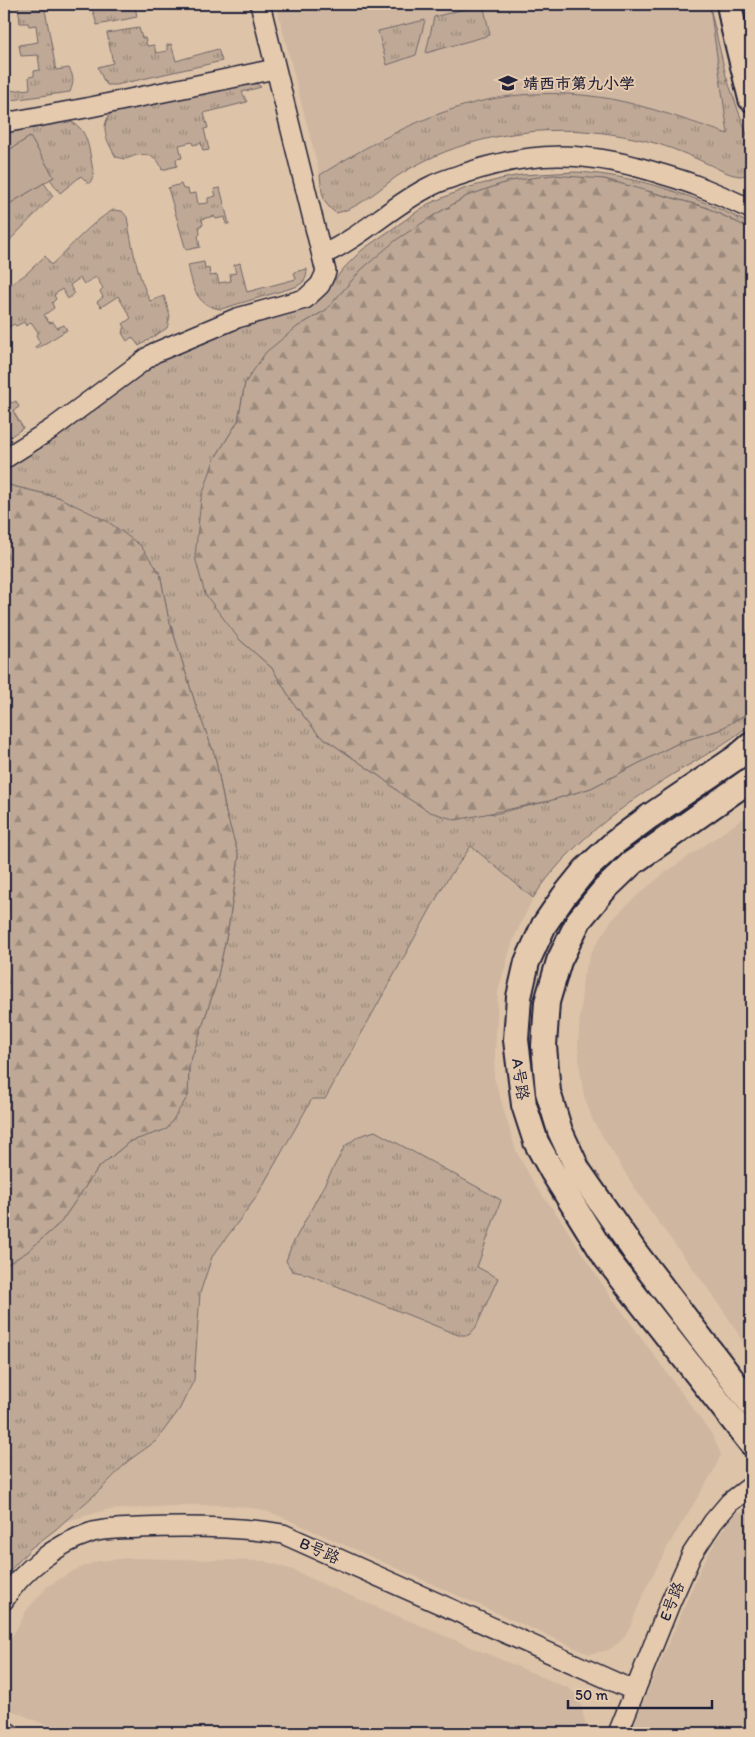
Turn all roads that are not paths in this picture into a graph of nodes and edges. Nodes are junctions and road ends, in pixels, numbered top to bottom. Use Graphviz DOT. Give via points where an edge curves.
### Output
graph roads {
  1 [pos="260,4"];
  2 [pos="730,4"];
  3 [pos="275,69"];
  4 [pos="751,99"];
  5 [pos="4,123"];
  6 [pos="751,209"];
  7 [pos="322,255"];
  8 [pos="4,459"];
  9 [pos="751,745"];
  10 [pos="751,778"];
  11 [pos="751,1404"];
  12 [pos="751,1442"];
  13 [pos="751,1486"];
  14 [pos="4,1600"];
  15 [pos="635,1691"];
  16 [pos="4,1731"];
  17 [pos="9,1733"];
  18 [pos="618,1733"];
  1 -- 3 [label="street"];
  2 -- 4 [label="street"];
  3 -- 5 [label="street"];
  3 -- 7 [label="street"];
  6 -- 7 [label="street" via="689,182 626,164 571,156 529,157 485,166 431,186 384,214 351,240"];
  7 -- 8 [label="street" via="326,272 320,285 305,299 237,318 154,353 53,428"];
  9 -- 12 [label="street, A号路" via="614,843 585,870 564,896 544,925 527,962 519,997 516,1040 524,1104 536,1142 552,1171 606,1258"];
  10 -- 11 [label="street, A号路" via="632,863 579,920 559,961 547,1002 544,1046 548,1092 560,1131 578,1170 635,1252"];
  13 -- 15 [label="street, E号路" via="712,1522 692,1554"];
  14 -- 15 [label="street, B号路" via="30,1570 58,1547 91,1532 168,1527 249,1528 284,1534"];
  15 -- 18 [label="street, E号路"];
  16 -- 17 [label="street"];
}
